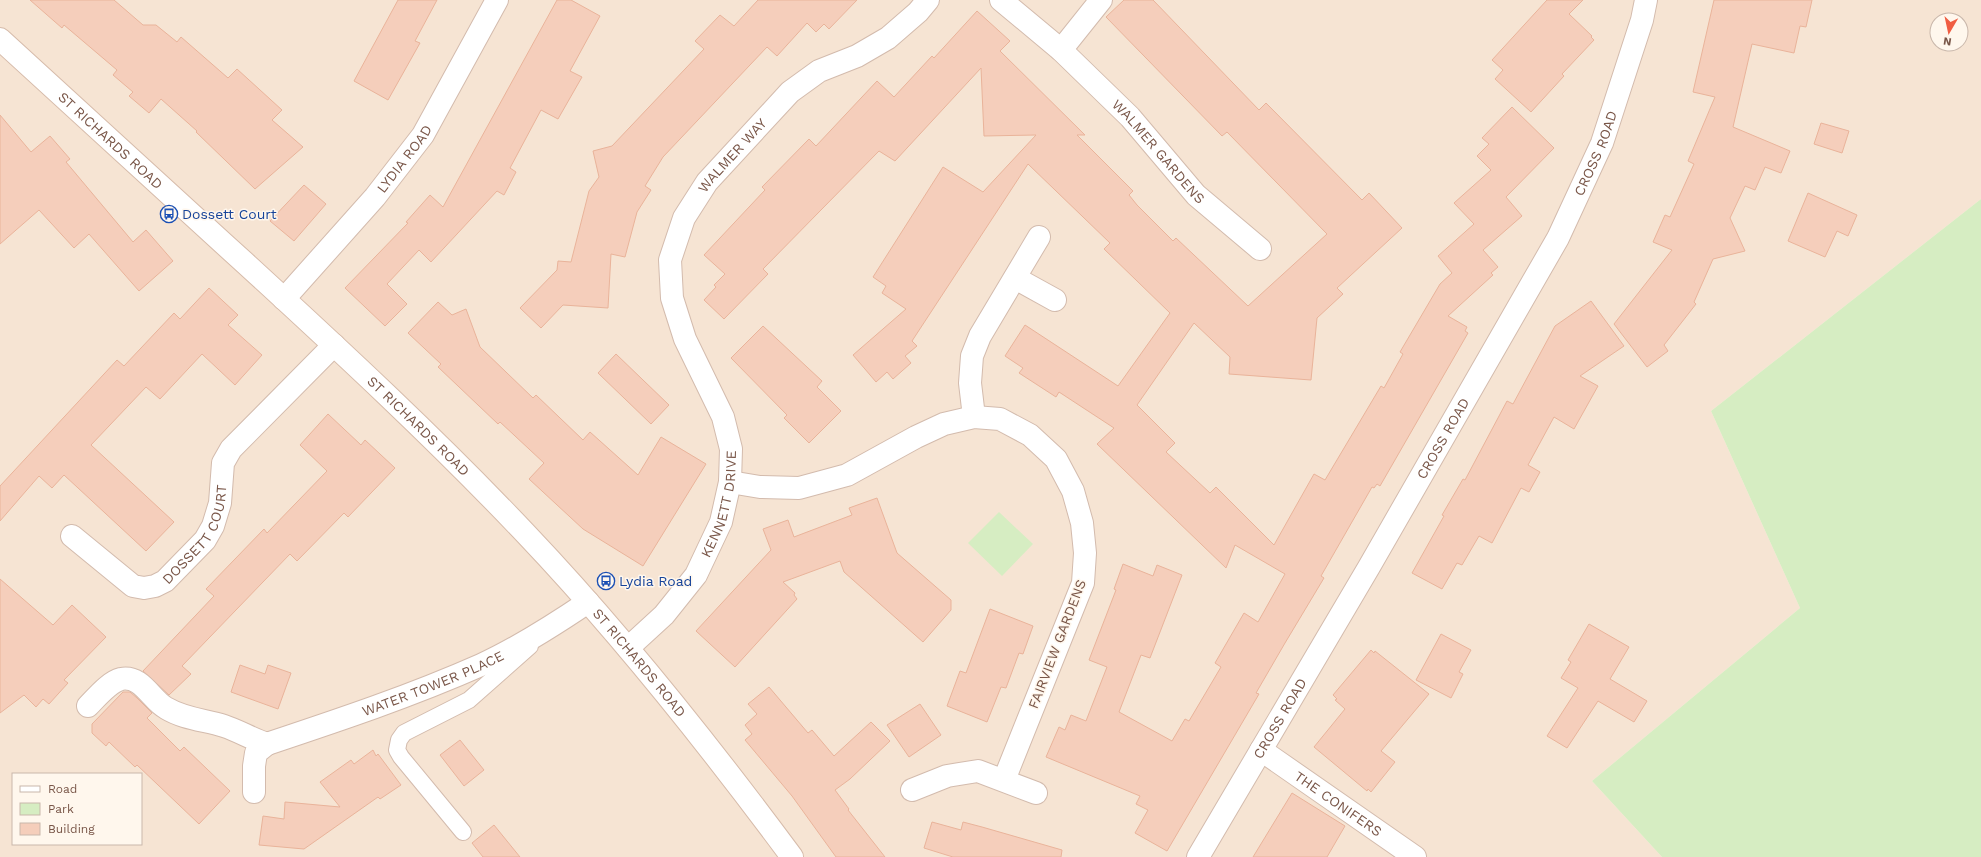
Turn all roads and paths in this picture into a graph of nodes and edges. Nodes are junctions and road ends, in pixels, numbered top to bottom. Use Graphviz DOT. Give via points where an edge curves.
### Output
graph roads {
  1 [pos="497,0"];
  2 [pos="928,0"];
  3 [pos="1001,0"];
  4 [pos="1101,0"];
  5 [pos="1646,0"];
  6 [pos="0,39"];
  7 [pos="1061,50"];
  8 [pos="1039,237"];
  9 [pos="1260,249"];
  10 [pos="1015,278"];
  11 [pos="284,299"];
  12 [pos="1055,300"];
  13 [pos="334,345"];
  14 [pos="708,383"];
  15 [pos="974,417"];
  16 [pos="730,482"];
  17 [pos="72,536"];
  18 [pos="588,602"];
  19 [pos="552,626"];
  20 [pos="628,648"];
  21 [pos="88,706"];
  22 [pos="267,744"];
  23 [pos="1261,750"];
  24 [pos="1004,780"];
  25 [pos="912,790"];
  26 [pos="254,792"];
  27 [pos="1036,793"];
  28 [pos="463,832"];
  29 [pos="792,857"];
  30 [pos="1198,857"];
  31 [pos="1415,857"];
  1 -- 11 [label="street, LYDIA ROAD" via="423,135 374,197"];
  2 -- 14 [label="street, WALMER WAY" via="888,38 857,56 819,70 790,92 707,182 684,218 670,260 672,298 684,339"];
  3 -- 7 [label="street, WALMER GARDENS"];
  4 -- 7 [label="street"];
  5 -- 23 [label="street, CROSS ROAD" via="1642,20 1602,143 1558,238"];
  6 -- 11 [label="street, ST RICHARDS ROAD"];
  7 -- 9 [label="street, WALMER GARDENS" via="1130,117 1196,195"];
  8 -- 10 [label="street"];
  10 -- 12 [label="street"];
  10 -- 15 [label="street" via="980,336 972,356 970,383"];
  11 -- 13 [label="street, ST RICHARDS ROAD"];
  13 -- 17 [label="street, DOSSETT COURT" via="231,449 223,463 220,503 213,526 205,540 165,581 144,588 133,586"];
  13 -- 18 [label="street, ST RICHARDS ROAD" via="461,467"];
  14 -- 16 [label="street, KENNETT DRIVE" via="723,417 731,449"];
  15 -- 16 [label="street, FAIRVIEW GARDENS" via="944,424 848,475 820,483 799,488 760,487"];
  15 -- 24 [label="street, FAIRVIEW GARDENS" via="1000,419 1030,435 1056,459 1073,491 1082,523 1085,553 1082,583"];
  16 -- 20 [label="street, KENNETT DRIVE" via="721,522 696,575 664,615"];
  18 -- 19 [label="street, WATER TOWER PLACE"];
  18 -- 20 [label="street, ST RICHARDS ROAD"];
  19 -- 22 [label="street, WATER TOWER PLACE" via="482,665 360,713"];
  19 -- 28 [label="lane" via="469,700 404,733 399,740 397,750"];
  20 -- 29 [label="street, ST RICHARDS ROAD" via="722,762"];
  21 -- 22 [label="street" via="114,682 122,679 131,680 139,683 164,708 185,717 226,727"];
  22 -- 26 [label="street" via="256,753"];
  23 -- 30 [label="street, CROSS ROAD"];
  23 -- 31 [label="street, THE CONIFERS"];
  24 -- 25 [label="street" via="978,771 946,776"];
  24 -- 27 [label="street"];
}
